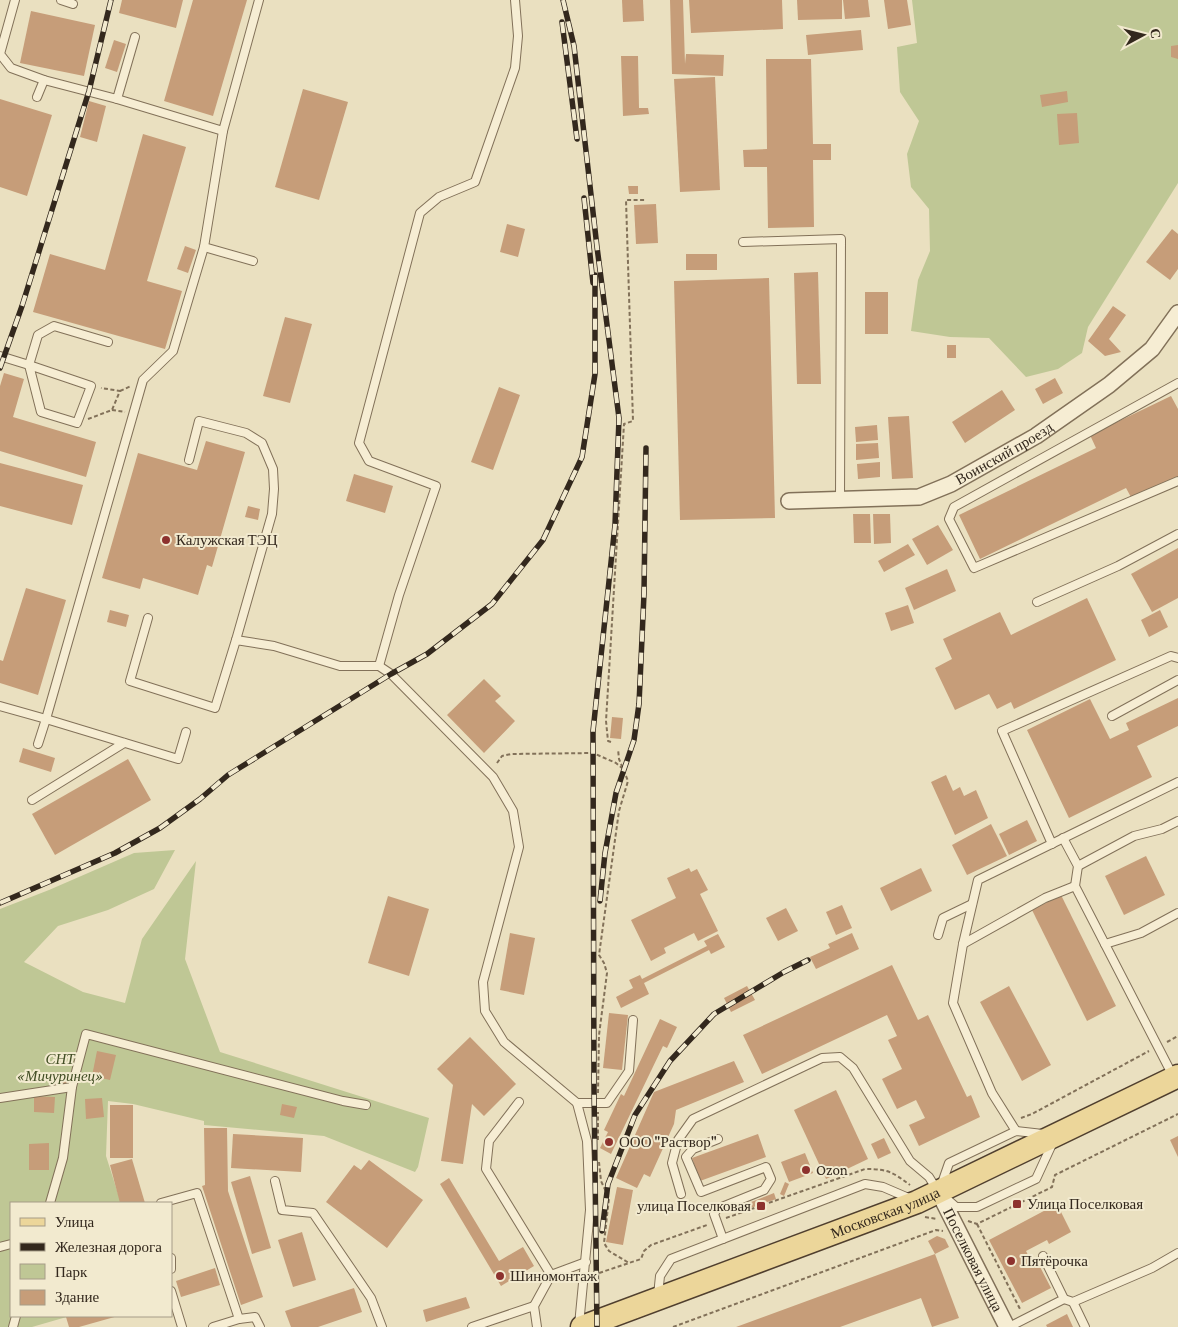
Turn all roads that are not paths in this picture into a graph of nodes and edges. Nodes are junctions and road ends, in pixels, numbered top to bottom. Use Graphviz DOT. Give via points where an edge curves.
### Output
graph roads {
  1 [pos="15,0"];
  2 [pos="61,0"];
  3 [pos="259,0"];
  4 [pos="515,0"];
  5 [pos="73,4"];
  6 [pos="135,38"];
  7 [pos="44,80"];
  8 [pos="37,97"];
  9 [pos="117,98"];
  10 [pos="223,130"];
  11 [pos="743,242"];
  12 [pos="204,247"];
  13 [pos="253,261"];
  14 [pos="1178,313"];
  15 [pos="108,342"];
  16 [pos="0,356"];
  17 [pos="29,365"];
  18 [pos="1178,383"];
  19 [pos="189,460"];
  20 [pos="1178,481"];
  21 [pos="840,500"];
  22 [pos="789,501"];
  23 [pos="1178,534"];
  24 [pos="1036,602"];
  25 [pos="148,618"];
  26 [pos="236,640"];
  27 [pos="1178,658"];
  28 [pos="379,666"];
  29 [pos="1178,680"];
  30 [pos="0,706"];
  31 [pos="1112,716"];
  32 [pos="46,720"];
  33 [pos="186,732"];
  34 [pos="124,743"];
  35 [pos="38,744"];
  36 [pos="1178,782"];
  37 [pos="32,800"];
  38 [pos="1176,822"];
  39 [pos="1178,831"];
  40 [pos="1064,838"];
  41 [pos="1052,844"];
  42 [pos="1078,866"];
  43 [pos="1075,886"];
  44 [pos="972,904"];
  45 [pos="1178,913"];
  46 [pos="938,936"];
  47 [pos="963,944"];
  48 [pos="1105,944"];
  49 [pos="633,1020"];
  50 [pos="1176,1077"];
  51 [pos="72,1087"];
  52 [pos="0,1098"];
  53 [pos="519,1102"];
  54 [pos="577,1103"];
  55 [pos="366,1105"];
  56 [pos="1016,1131"];
  57 [pos="1056,1135"];
  58 [pos="718,1139"];
  59 [pos="275,1180"];
  60 [pos="939,1193"];
  61 [pos="681,1194"];
  62 [pos="50,1202"];
  63 [pos="165,1202"];
  64 [pos="917,1202"];
  65 [pos="723,1239"];
  66 [pos="1178,1253"];
  67 [pos="1043,1256"];
  68 [pos="586,1262"];
  69 [pos="551,1275"];
  70 [pos="172,1294"];
  71 [pos="1064,1299"];
  72 [pos="657,1300"];
  73 [pos="1072,1302"];
  74 [pos="534,1306"];
  75 [pos="239,1319"];
  76 [pos="182,1327"];
  77 [pos="213,1327"];
  78 [pos="260,1327"];
  79 [pos="382,1327"];
  80 [pos="472,1327"];
  81 [pos="537,1327"];
  82 [pos="580,1327"];
  83 [pos="1008,1327"];
  84 [pos="1085,1327"];
  1 -- 7 [label="lane" via="0,54 11,68"];
  2 -- 5 [label="lane"];
  3 -- 10 [label="lane"];
  4 -- 28 [label="lane" via="518,36 515,68 475,182 438,197 420,214 359,443 369,461 436,486"];
  6 -- 9 [label="lane"];
  7 -- 8 [label="lane"];
  7 -- 9 [label="lane"];
  9 -- 10 [label="lane"];
  10 -- 12 [label="lane"];
  11 -- 21 [label="lane" via="842,239"];
  12 -- 13 [label="lane"];
  12 -- 32 [label="lane" via="173,351 143,380"];
  14 -- 21 [label="street, Воинский проезд" via="1152,349 1109,385 1036,436 951,484 919,497"];
  15 -- 17 [label="lane" via="54,326 38,335"];
  16 -- 17 [label="lane"];
  17 -- 17 [label="lane" via="41,412 77,423 91,386"];
  18 -- 20 [label="lane" via="954,507 949,519 974,568"];
  19 -- 26 [label="lane" via="199,421 246,433 262,443 273,469 272,514"];
  21 -- 22 [label="street, Воинский проезд"];
  23 -- 24 [label="lane" via="1118,566"];
  25 -- 26 [label="lane" via="130,681 215,708"];
  26 -- 28 [label="lane" via="274,646 340,666"];
  27 -- 41 [label="lane" via="1171,656 1002,731"];
  28 -- 54 [label="lane" via="391,674 493,777 514,811 518,847 484,982 485,1011 504,1042"];
  29 -- 31 [label="lane"];
  30 -- 32 [label="lane"];
  32 -- 34 [label="lane"];
  32 -- 35 [label="lane"];
  33 -- 34 [label="lane" via="178,759"];
  34 -- 37 [label="lane"];
  36 -- 40 [label="lane"];
  38 -- 39 [label="lane"];
  38 -- 42 [label="lane" via="1134,836"];
  40 -- 41 [label="lane"];
  40 -- 42 [label="lane"];
  41 -- 44 [label="lane" via="978,880"];
  42 -- 43 [label="lane"];
  43 -- 47 [label="lane" via="1045,898"];
  43 -- 48 [label="lane"];
  44 -- 46 [label="lane" via="943,918"];
  44 -- 47 [label="lane"];
  45 -- 48 [label="lane" via="1140,933"];
  47 -- 56 [label="lane" via="953,1003 992,1093"];
  48 -- 50 [label="lane"];
  49 -- 54 [label="lane" via="629,1070 607,1103"];
  50 -- 57 [label="main road, Московская улица"];
  51 -- 52 [label="lane"];
  51 -- 55 [label="lane" via="86,1034"];
  51 -- 62 [label="lane" via="63,1158"];
  53 -- 69 [label="lane" via="489,1141 486,1169"];
  54 -- 68 [label="lane" via="587,1141 590,1210"];
  56 -- 57 [label="lane"];
  56 -- 60 [label="lane" via="949,1163"];
  57 -- 60 [label="main road, Московская улица"];
  57 -- 60 [label="lane" via="1036,1179 1010,1192 977,1207 956,1207"];
  58 -- 65 [label="lane" via="693,1149 686,1157 700,1192 766,1167 771,1179 764,1190 717,1208 714,1214"];
  59 -- 79 [label="lane" via="282,1210 313,1213 371,1298"];
  60 -- 61 [label="lane" via="929,1177 910,1161 853,1068 840,1057 822,1058 693,1118 678,1140 672,1163"];
  60 -- 64 [label="main road, Московская улица"];
  60 -- 83 [label="street, Поселковая улица"];
  63 -- 75 [label="lane" via="197,1193"];
  64 -- 65 [label="lane" via="883,1187 865,1184"];
  64 -- 72 [label="main road, Московская улица"];
  65 -- 72 [label="lane" via="672,1259 660,1276"];
  66 -- 73 [label="lane" via="1152,1268"];
  67 -- 71 [label="lane"];
  68 -- 69 [label="lane"];
  68 -- 82 [label="lane"];
  69 -- 74 [label="lane"];
  70 -- 76 [label="lane"];
  71 -- 73 [label="lane"];
  71 -- 83 [label="lane"];
  72 -- 82 [label="main road, Московская улица"];
  73 -- 84 [label="lane"];
  74 -- 80 [label="lane"];
  74 -- 81 [label="lane"];
  75 -- 77 [label="lane"];
  75 -- 78 [label="lane" via="254,1317"];
}
